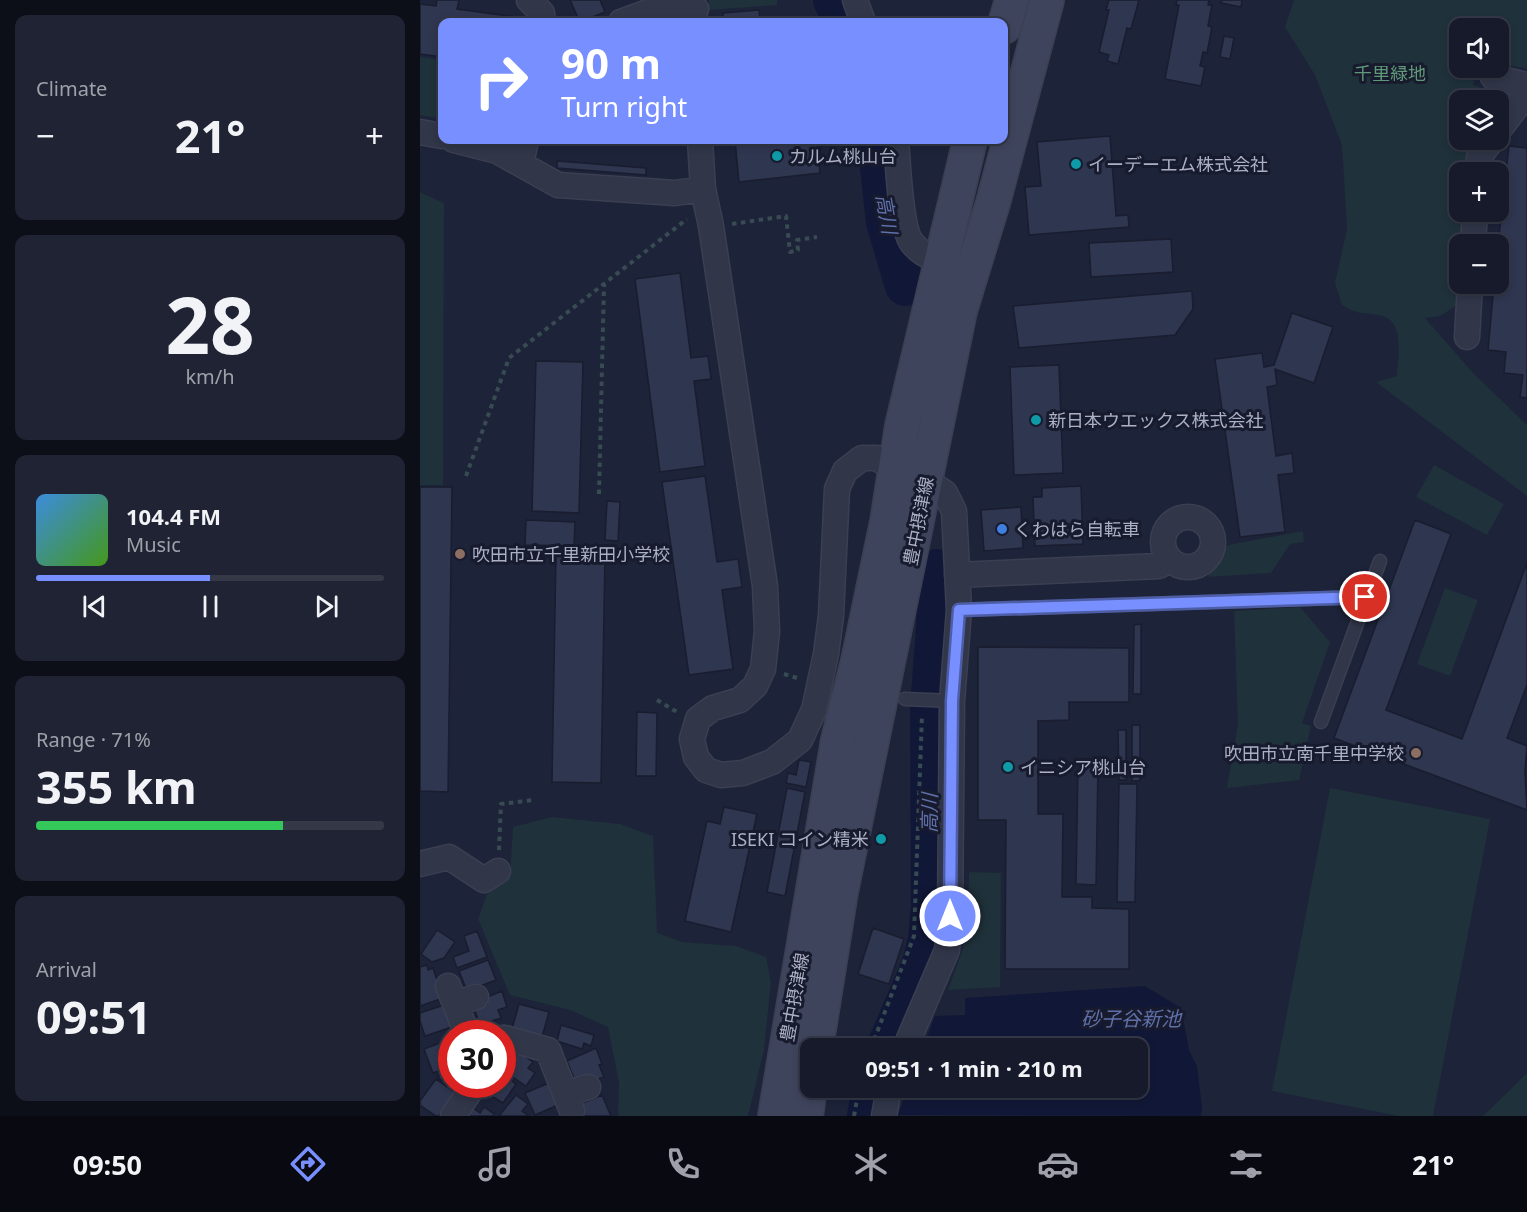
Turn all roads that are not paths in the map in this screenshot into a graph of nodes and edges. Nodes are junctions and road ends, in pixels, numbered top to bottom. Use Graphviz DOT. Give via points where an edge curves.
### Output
graph roads {
  1 [pos="529,0"];
  2 [pos="855,0"];
  3 [pos="1012,0"];
  4 [pos="1047,0"];
  5 [pos="697,11"];
  6 [pos="543,18"];
  7 [pos="632,18"];
  8 [pos="862,18"];
  9 [pos="1007,18"];
  10 [pos="1497,78"];
  11 [pos="1527,85"];
  12 [pos="1527,93"];
  13 [pos="1509,117"];
  14 [pos="420,132"];
  15 [pos="438,135"];
  16 [pos="470,144"];
  17 [pos="525,144"];
  18 [pos="700,144"];
  19 [pos="896,144"];
  20 [pos="969,144"];
  21 [pos="521,164"];
  22 [pos="703,189"];
  23 [pos="940,262"];
  24 [pos="1469,294"];
  25 [pos="1467,337"];
  26 [pos="911,475"];
  27 [pos="1169,560"];
  28 [pos="1380,561"];
  29 [pos="957,575"];
  30 [pos="1365,597"];
  31 [pos="959,610"];
  32 [pos="905,699"];
  33 [pos="947,701"];
  34 [pos="1321,722"];
  35 [pos="420,864"];
  36 [pos="498,871"];
  37 [pos="460,995"];
  38 [pos="464,1020"];
  39 [pos="818,1038"];
  40 [pos="908,1038"];
  41 [pos="516,1041"];
  42 [pos="575,1097"];
  43 [pos="465,1098"];
  44 [pos="809,1098"];
  45 [pos="887,1098"];
  46 [pos="453,1116"];
  47 [pos="775,1116"];
  48 [pos="806,1116"];
  49 [pos="884,1116"];
  1 -- 6 [label="street"];
  2 -- 8 [label="street"];
  3 -- 9 [label="main road"];
  4 -- 26 [label="main road, 豊中摂津線" via="993,202"];
  5 -- 7 [label="street" via="667,5"];
  10 -- 11 [label="street"];
  12 -- 13 [label="street"];
  14 -- 15 [label="street"];
  16 -- 21 [label="street" via="497,151"];
  17 -- 21 [label="street"];
  18 -- 22 [label="street"];
  19 -- 23 [label="street" via="901,205 911,243"];
  20 -- 23 [label="main road, 豊中摂津線"];
  21 -- 22 [label="street" via="558,184 675,193"];
  22 -- 26 [label="street" via="765,586 767,631 763,669 755,686 740,700 714,708 698,719 692,739 696,757 706,770 721,775 743,773 772,762 800,740 814,710 826,654 837,489 845,471 862,458 877,458"];
  23 -- 26 [label="main road, 豊中摂津線" via="902,426"];
  24 -- 25 [label="street"];
  26 -- 29 [label="street" via="945,493 954,511"];
  26 -- 39 [label="main road, 豊中摂津線"];
  26 -- 47 [label="main road, 豊中摂津線" via="862,639 838,740"];
  27 -- 29 [label="street" via="1159,566"];
  28 -- 30 [label="lane"];
  29 -- 31 [label="street"];
  30 -- 31 [label="lane"];
  30 -- 34 [label="lane"];
  31 -- 33 [label="street"];
  32 -- 33 [label="lane" via="923,705"];
  33 -- 40 [label="street" via="947,950"];
  35 -- 36 [label="street" via="449,856 484,880"];
  37 -- 38 [label="street"];
  41 -- 42 [label="street" via="548,1050"];
  43 -- 46 [label="street"];
  44 -- 48 [label="main road"];
  45 -- 49 [label="street"];
}
